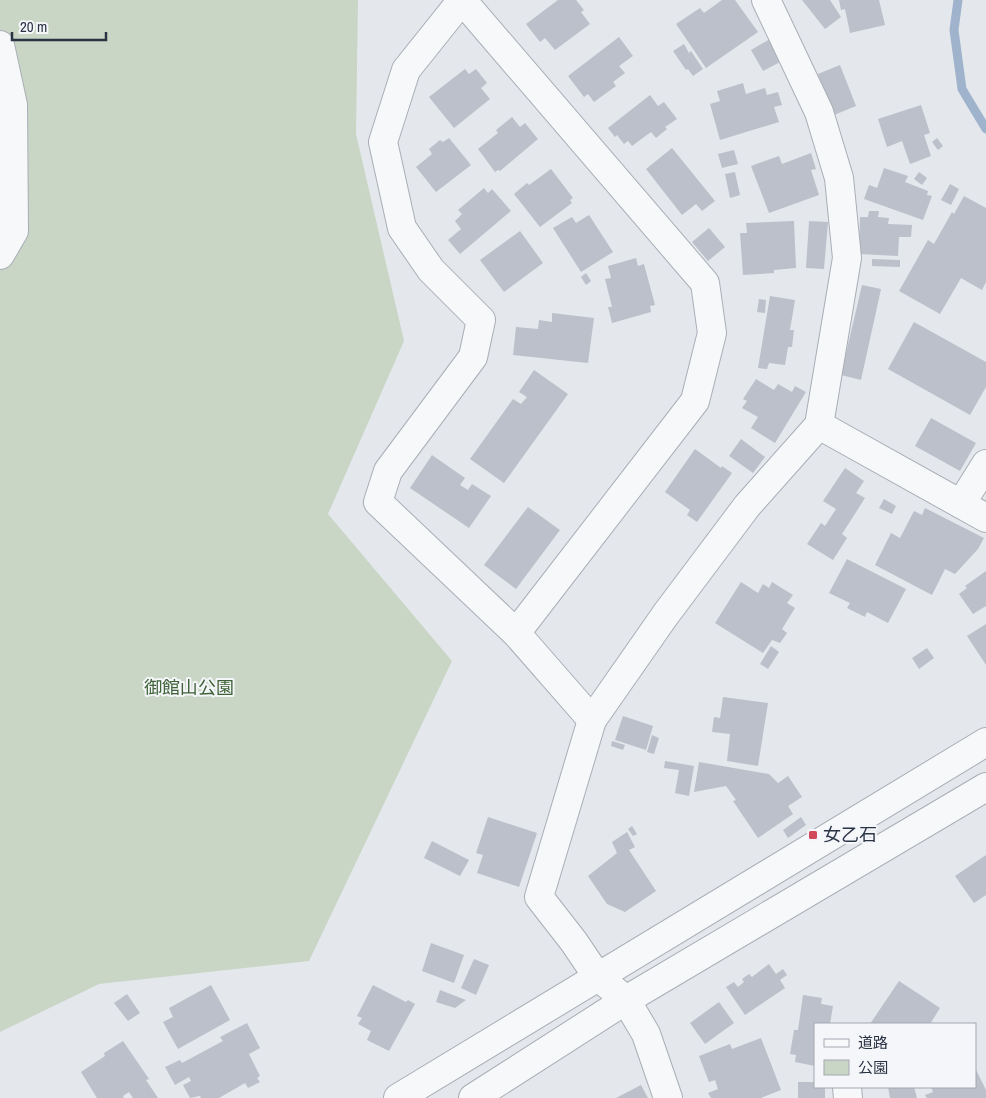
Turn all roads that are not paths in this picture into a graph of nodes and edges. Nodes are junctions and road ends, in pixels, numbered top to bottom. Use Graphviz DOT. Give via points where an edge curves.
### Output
graph roads {
  1 [pos="462,0"];
  2 [pos="766,0"];
  3 [pos="0,45"];
  4 [pos="0,255"];
  5 [pos="819,424"];
  6 [pos="986,464"];
  7 [pos="961,504"];
  8 [pos="986,518"];
  9 [pos="516,633"];
  10 [pos="592,720"];
  11 [pos="986,742"];
  12 [pos="986,787"];
  13 [pos="597,976"];
  14 [pos="626,1000"];
  15 [pos="398,1098"];
  16 [pos="473,1098"];
  17 [pos="668,1098"];
  1 -- 9 [label="street" via="406,70 383,142 402,228 430,270 481,320 474,357 388,471 378,502"];
  1 -- 9 [label="street" via="705,283 712,333 695,400"];
  2 -- 5 [label="street" via="819,112 839,178 847,258"];
  3 -- 4 [label="street" via="13,105 14,231"];
  5 -- 7 [label="street"];
  5 -- 10 [label="street" via="747,506"];
  6 -- 7 [label="street"];
  7 -- 8 [label="street"];
  9 -- 10 [label="street"];
  10 -- 13 [label="street" via="539,897"];
  11 -- 13 [label="street"];
  12 -- 14 [label="street"];
  13 -- 14 [label="street"];
  13 -- 15 [label="street"];
  14 -- 16 [label="street"];
  14 -- 17 [label="street" via="646,1034"];
}
